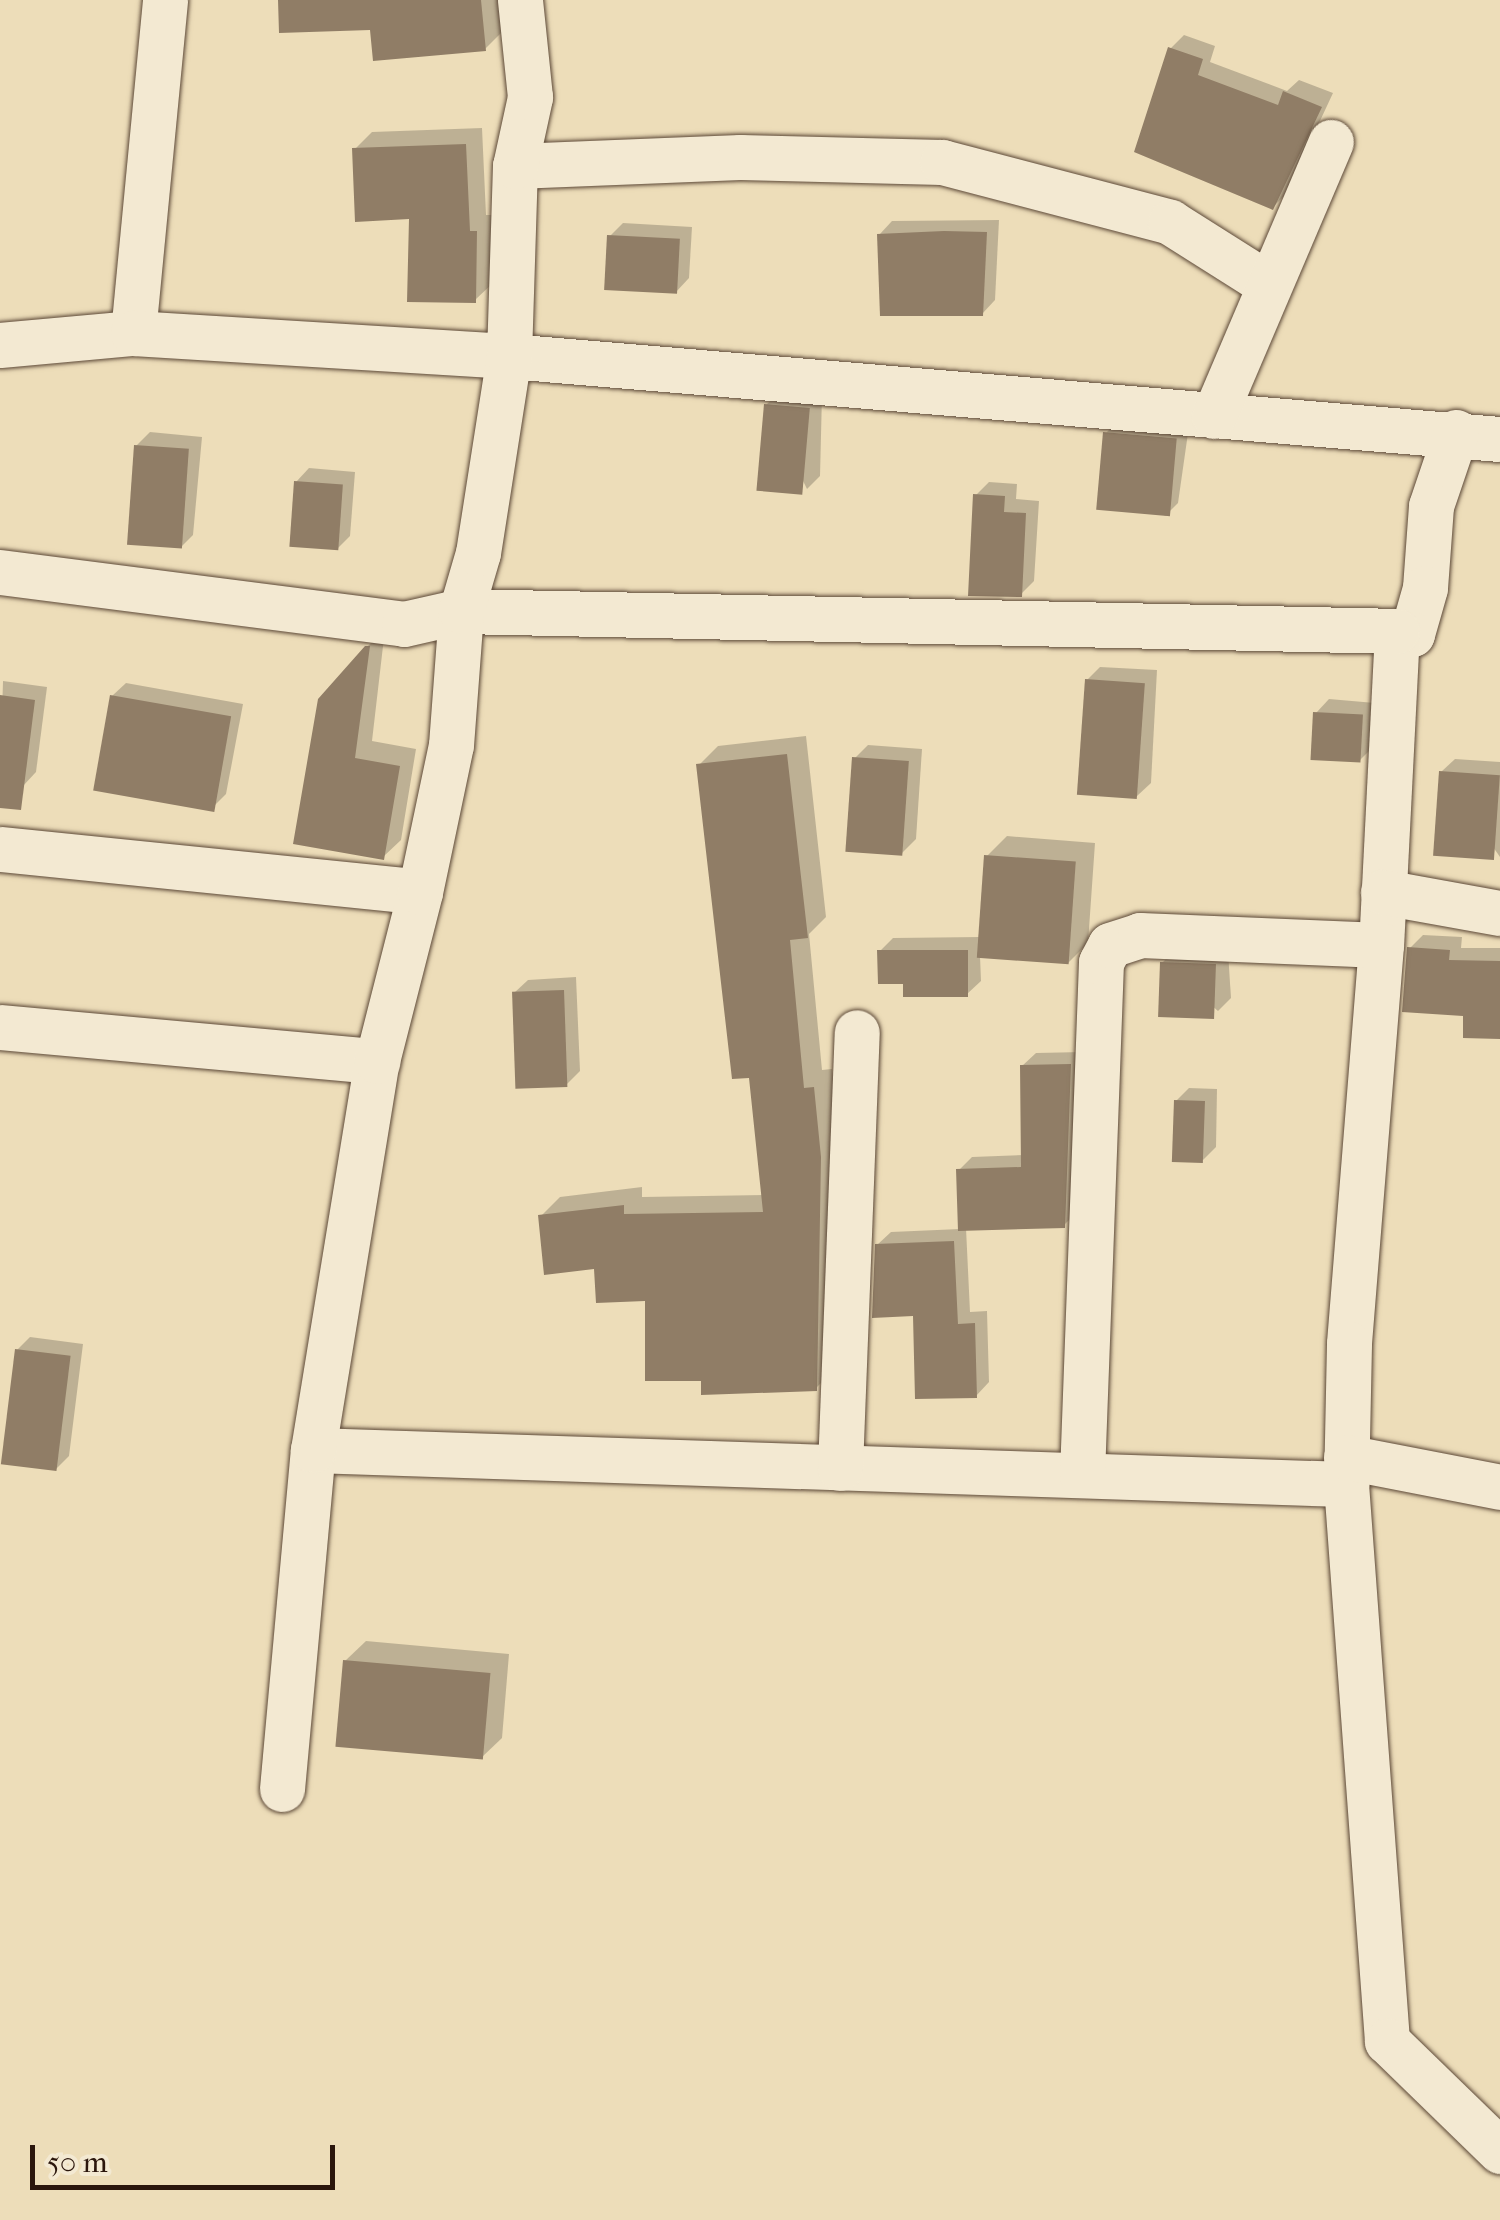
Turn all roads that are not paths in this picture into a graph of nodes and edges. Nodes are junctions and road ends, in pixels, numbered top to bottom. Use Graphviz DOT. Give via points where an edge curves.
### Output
graph roads {
  1 [pos="164,0"];
  2 [pos="520,0"];
  3 [pos="1331,142"];
  4 [pos="515,166"];
  5 [pos="1268,284"];
  6 [pos="133,333"];
  7 [pos="0,346"];
  8 [pos="509,356"];
  9 [pos="1214,416"];
  10 [pos="1456,432"];
  11 [pos="1500,438"];
  12 [pos="0,572"];
  13 [pos="461,611"];
  14 [pos="1396,632"];
  15 [pos="0,848"];
  16 [pos="420,892"];
  17 [pos="1383,892"];
  18 [pos="1500,913"];
  19 [pos="1381,945"];
  20 [pos="0,1027"];
  21 [pos="857,1032"];
  22 [pos="377,1061"];
  23 [pos="313,1450"];
  24 [pos="840,1468"];
  25 [pos="1346,1470"];
  26 [pos="1082,1475"];
  27 [pos="1500,1487"];
  28 [pos="282,1789"];
  29 [pos="1500,2150"];
  1 -- 6 [label="street"];
  2 -- 4 [label="street" via="530,97"];
  3 -- 5 [label="street"];
  4 -- 5 [label="street" via="740,156 942,162 1170,222"];
  4 -- 8 [label="street"];
  5 -- 9 [label="street"];
  6 -- 7 [label="street"];
  6 -- 8 [label="street"];
  8 -- 9 [label="street"];
  8 -- 13 [label="street" via="478,553"];
  9 -- 10 [label="street"];
  10 -- 11 [label="street"];
  10 -- 14 [label="street" via="1431,506 1425,588 1412,634"];
  12 -- 13 [label="street" via="404,624"];
  13 -- 14 [label="street"];
  13 -- 16 [label="street" via="451,746"];
  14 -- 17 [label="street"];
  15 -- 16 [label="street"];
  16 -- 22 [label="street"];
  17 -- 18 [label="street"];
  17 -- 19 [label="street"];
  19 -- 25 [label="street" via="1348,1344"];
  19 -- 26 [label="street" via="1140,935 1110,945 1101,962"];
  20 -- 22 [label="street"];
  21 -- 24 [label="street"];
  22 -- 23 [label="street"];
  23 -- 24 [label="street"];
  23 -- 28 [label="street"];
  24 -- 26 [label="street"];
  25 -- 26 [label="street"];
  25 -- 27 [label="street"];
  25 -- 29 [label="street" via="1386,2042"];
}
